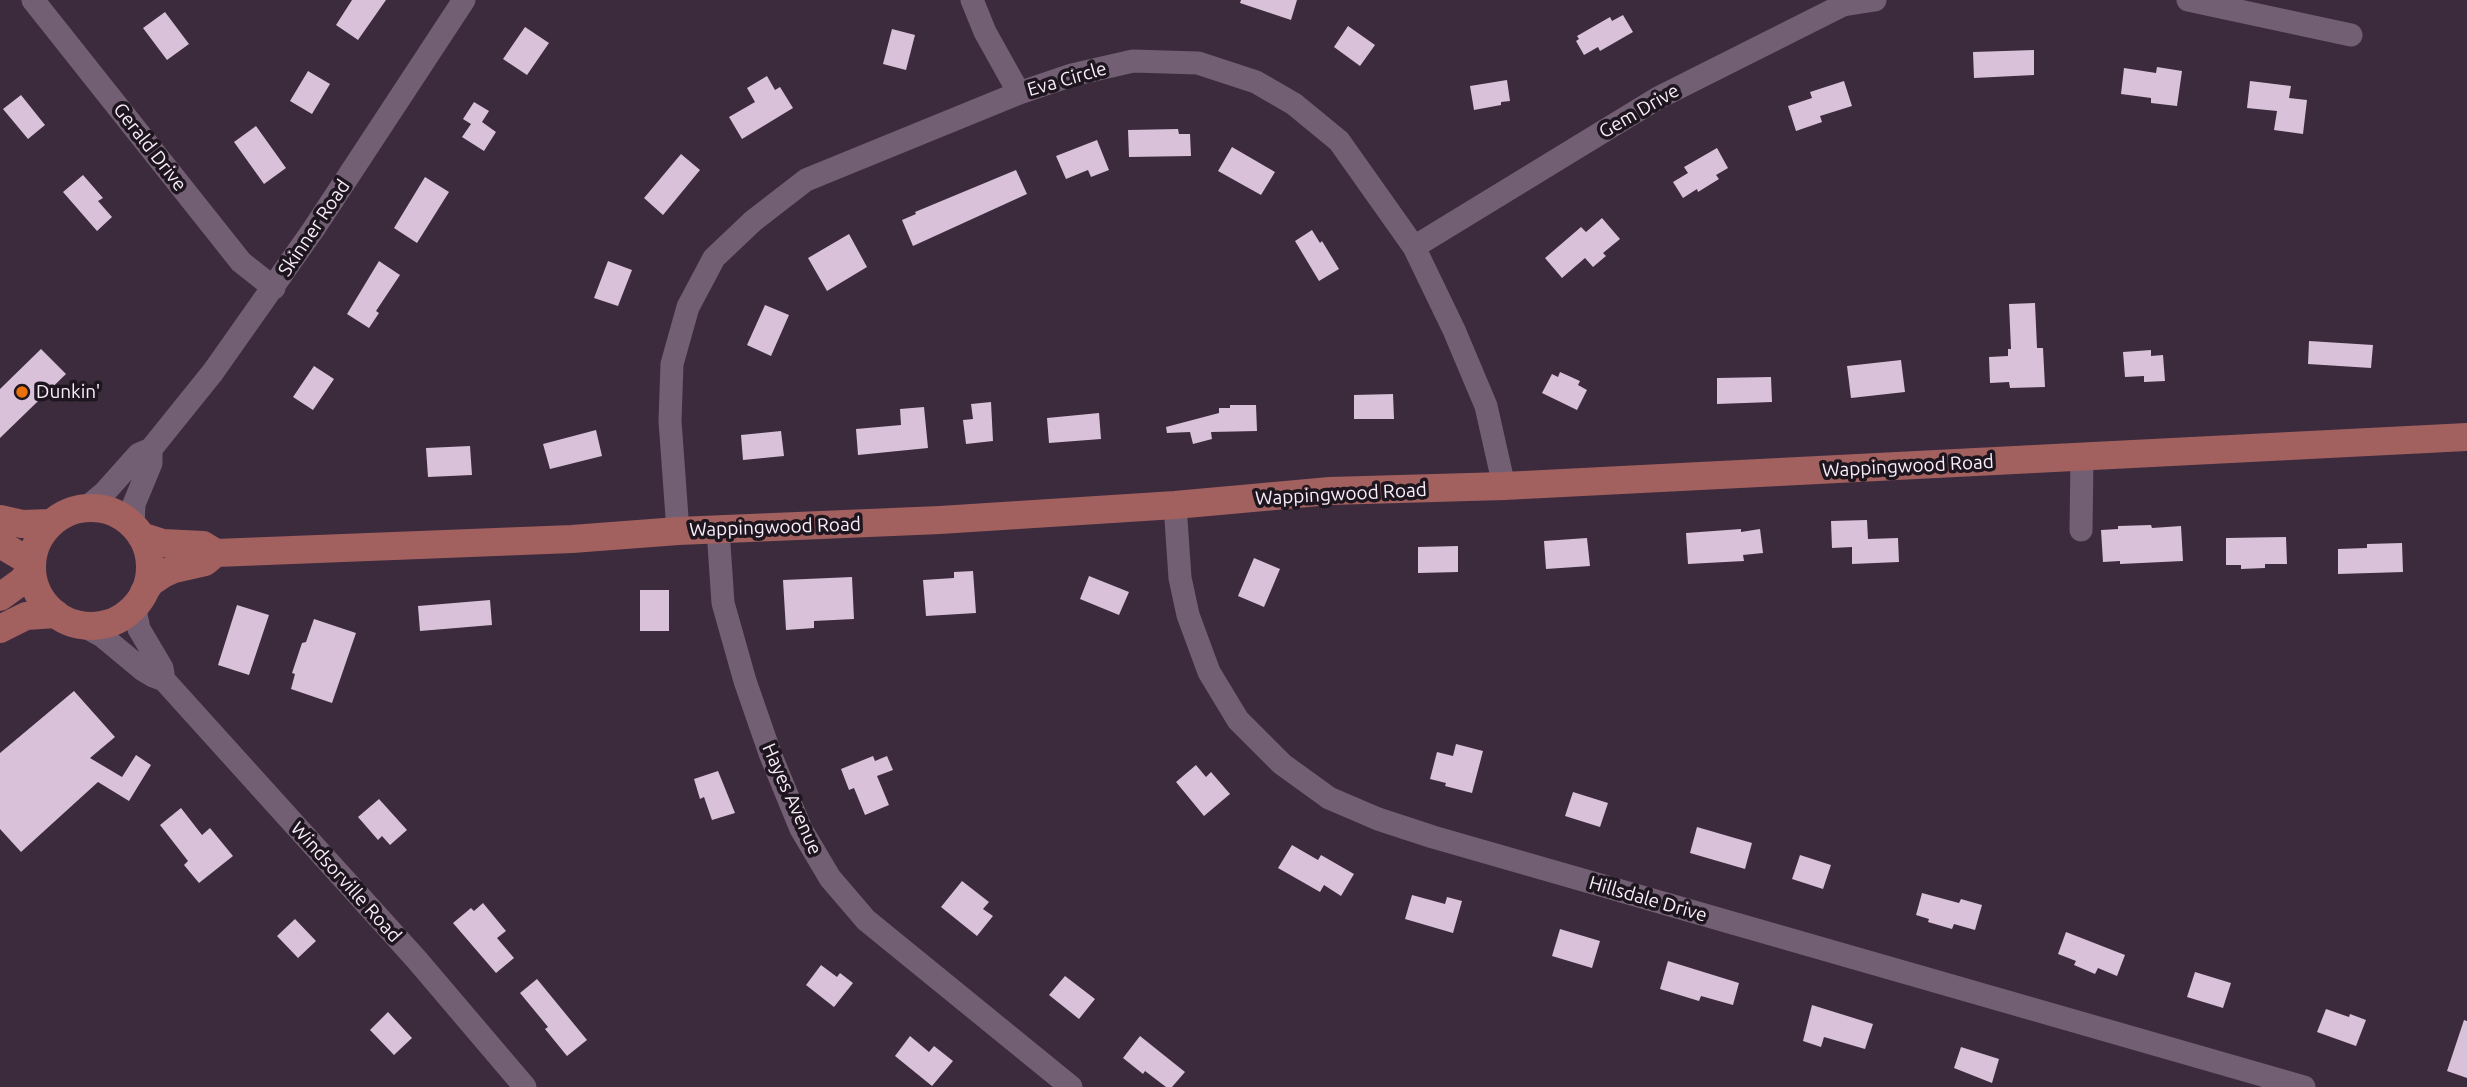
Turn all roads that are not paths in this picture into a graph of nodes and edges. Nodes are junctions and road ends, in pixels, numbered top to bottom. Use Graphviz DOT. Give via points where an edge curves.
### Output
graph roads {
  1 [pos="33,0"];
  2 [pos="464,0"];
  3 [pos="972,0"];
  4 [pos="1875,0"];
  5 [pos="2188,0"];
  6 [pos="2351,35"];
  7 [pos="1019,93"];
  8 [pos="1414,247"];
  9 [pos="274,288"];
  10 [pos="2467,437"];
  11 [pos="152,449"];
  12 [pos="2082,457"];
  13 [pos="1504,486"];
  14 [pos="1175,505"];
  15 [pos="86,508"];
  16 [pos="0,519"];
  17 [pos="51,523"];
  18 [pos="719,530"];
  19 [pos="2081,530"];
  20 [pos="137,531"];
  21 [pos="678,531"];
  22 [pos="0,544"];
  23 [pos="216,553"];
  24 [pos="32,566"];
  25 [pos="0,597"];
  26 [pos="141,597"];
  27 [pos="68,619"];
  28 [pos="0,629"];
  29 [pos="164,680"];
  30 [pos="525,1087"];
  31 [pos="1071,1087"];
  32 [pos="2304,1087"];
  1 -- 9 [label="street, Gerald Drive" via="241,262"];
  2 -- 9 [label="street, Skinner Road"];
  3 -- 7 [label="street"];
  4 -- 8 [label="street, Gem Drive" via="1843,5 1658,98"];
  5 -- 6 [label="street"];
  7 -- 8 [label="street, Eva Circle" via="1133,61 1198,62 1256,82 1294,104 1339,141"];
  7 -- 21 [label="street, Eva Circle" via="806,180 714,258 688,307 671,364"];
  8 -- 13 [label="street, Eva Circle" via="1486,406"];
  9 -- 11 [label="street, Skinner Road"];
  10 -- 12 [label="main road, Wappingwood Road"];
  11 -- 15 [label="street, Skinner Road" via="139,454"];
  11 -- 20 [label="street, Skinner Road" via="134,504"];
  12 -- 13 [label="main road, Wappingwood Road"];
  12 -- 19 [label="street"];
  13 -- 14 [label="main road, Wappingwood Road" via="1330,491"];
  14 -- 18 [label="main road, Wappingwood Road"];
  14 -- 32 [label="street, Hillsdale Drive" via="1185,603 1209,672 1238,720 1282,764 1329,798 1433,837"];
  15 -- 17 [label="main road"];
  15 -- 20 [label="main road" via="111,512"];
  16 -- 17 [label="main road"];
  17 -- 24 [label="main road" via="39,539"];
  18 -- 21 [label="main road, Wappingwood Road"];
  18 -- 31 [label="street, Hayes Avenue" via="723,603 745,681 801,829 830,878 866,920"];
  20 -- 23 [label="main road, Wappingwood Road" via="163,543 203,545"];
  20 -- 26 [label="main road" via="149,560"];
  21 -- 23 [label="main road, Wappingwood Road"];
  22 -- 24 [label="main road"];
  23 -- 26 [label="main road, Wappingwood Road" via="205,562 163,574"];
  24 -- 25 [label="main road"];
  24 -- 27 [label="main road" via="39,594"];
  26 -- 27 [label="main road" via="111,622 99,625"];
  26 -- 29 [label="street, Windsorville Road" via="136,615 139,629"];
  27 -- 28 [label="main road" via="26,616"];
  27 -- 29 [label="street, Windsorville Road" via="102,636 153,677"];
  29 -- 30 [label="street, Windsorville Road"];
}
